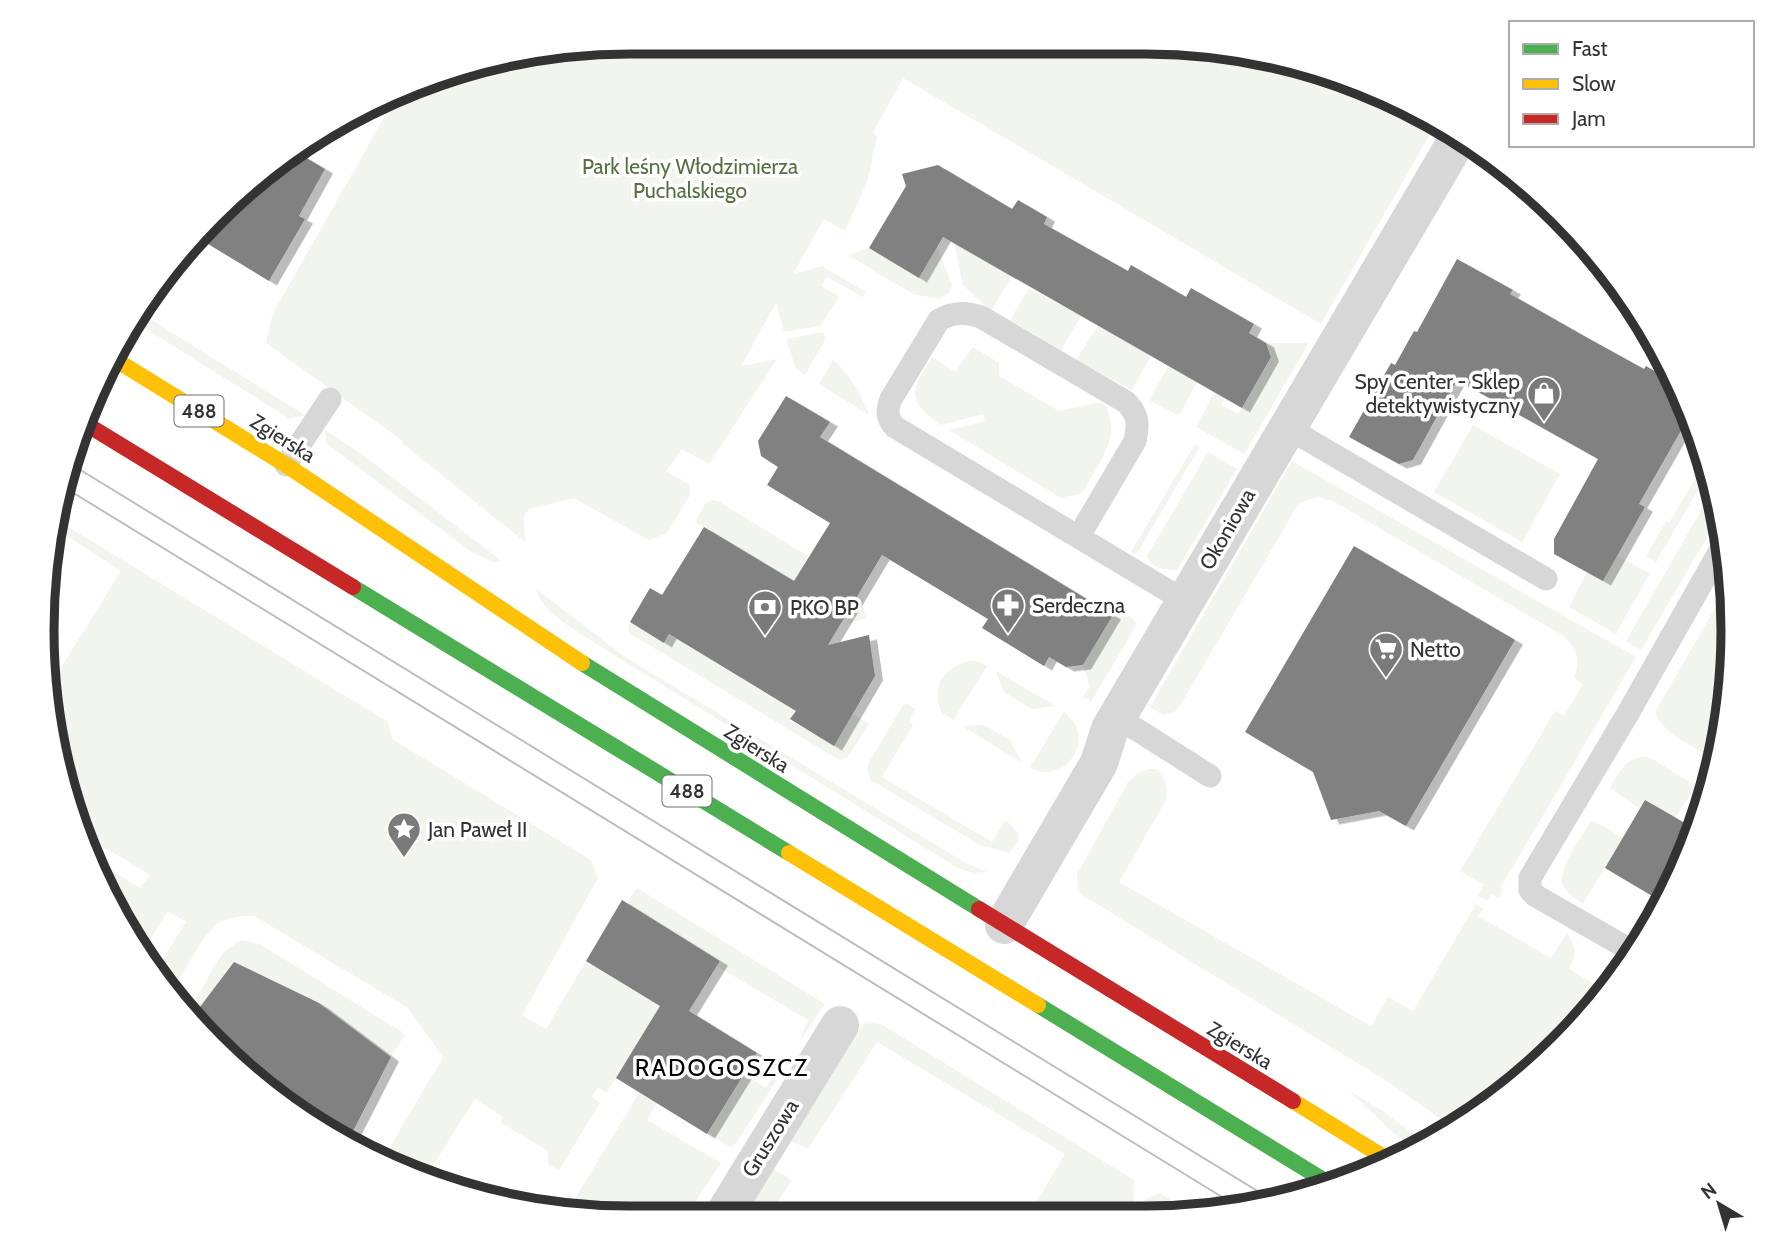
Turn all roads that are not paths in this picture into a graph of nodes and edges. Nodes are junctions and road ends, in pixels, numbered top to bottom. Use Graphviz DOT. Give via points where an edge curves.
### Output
graph roads {
  1 [pos="1455,144"];
  2 [pos="120,363"];
  3 [pos="330,399"];
  4 [pos="92,427"];
  5 [pos="1286,427"];
  6 [pos="286,465"];
  7 [pos="1079,536"];
  8 [pos="1716,557"];
  9 [pos="1546,579"];
  10 [pos="1185,601"];
  11 [pos="1117,717"];
  12 [pos="1210,776"];
  13 [pos="1004,925"];
  14 [pos="1626,947"];
  15 [pos="840,1025"];
  16 [pos="1380,1155"];
  17 [pos="1320,1178"];
  18 [pos="729,1206"];
  1 -- 5 [label="street, Okoniowa"];
  2 -- 6 [label="main road, Zgierska / 488"];
  3 -- 6 [label="lane"];
  4 -- 17 [label="main road, 488"];
  5 -- 9 [label="lane"];
  5 -- 10 [label="street, Okoniowa"];
  6 -- 13 [label="main road, Zgierska / 488" via="575,658"];
  7 -- 7 [label="lane" via="890,422 886,411 891,399 939,320 949,314 981,317 1135,411 1135,441"];
  7 -- 10 [label="lane"];
  8 -- 14 [label="lane" via="1530,878 1530,890 1536,896"];
  10 -- 11 [label="street, Okoniowa"];
  11 -- 12 [label="lane"];
  11 -- 13 [label="street, Okoniowa" via="1099,763"];
  13 -- 16 [label="main road, Zgierska / 488"];
  15 -- 18 [label="street, Gruszowa"];
}
